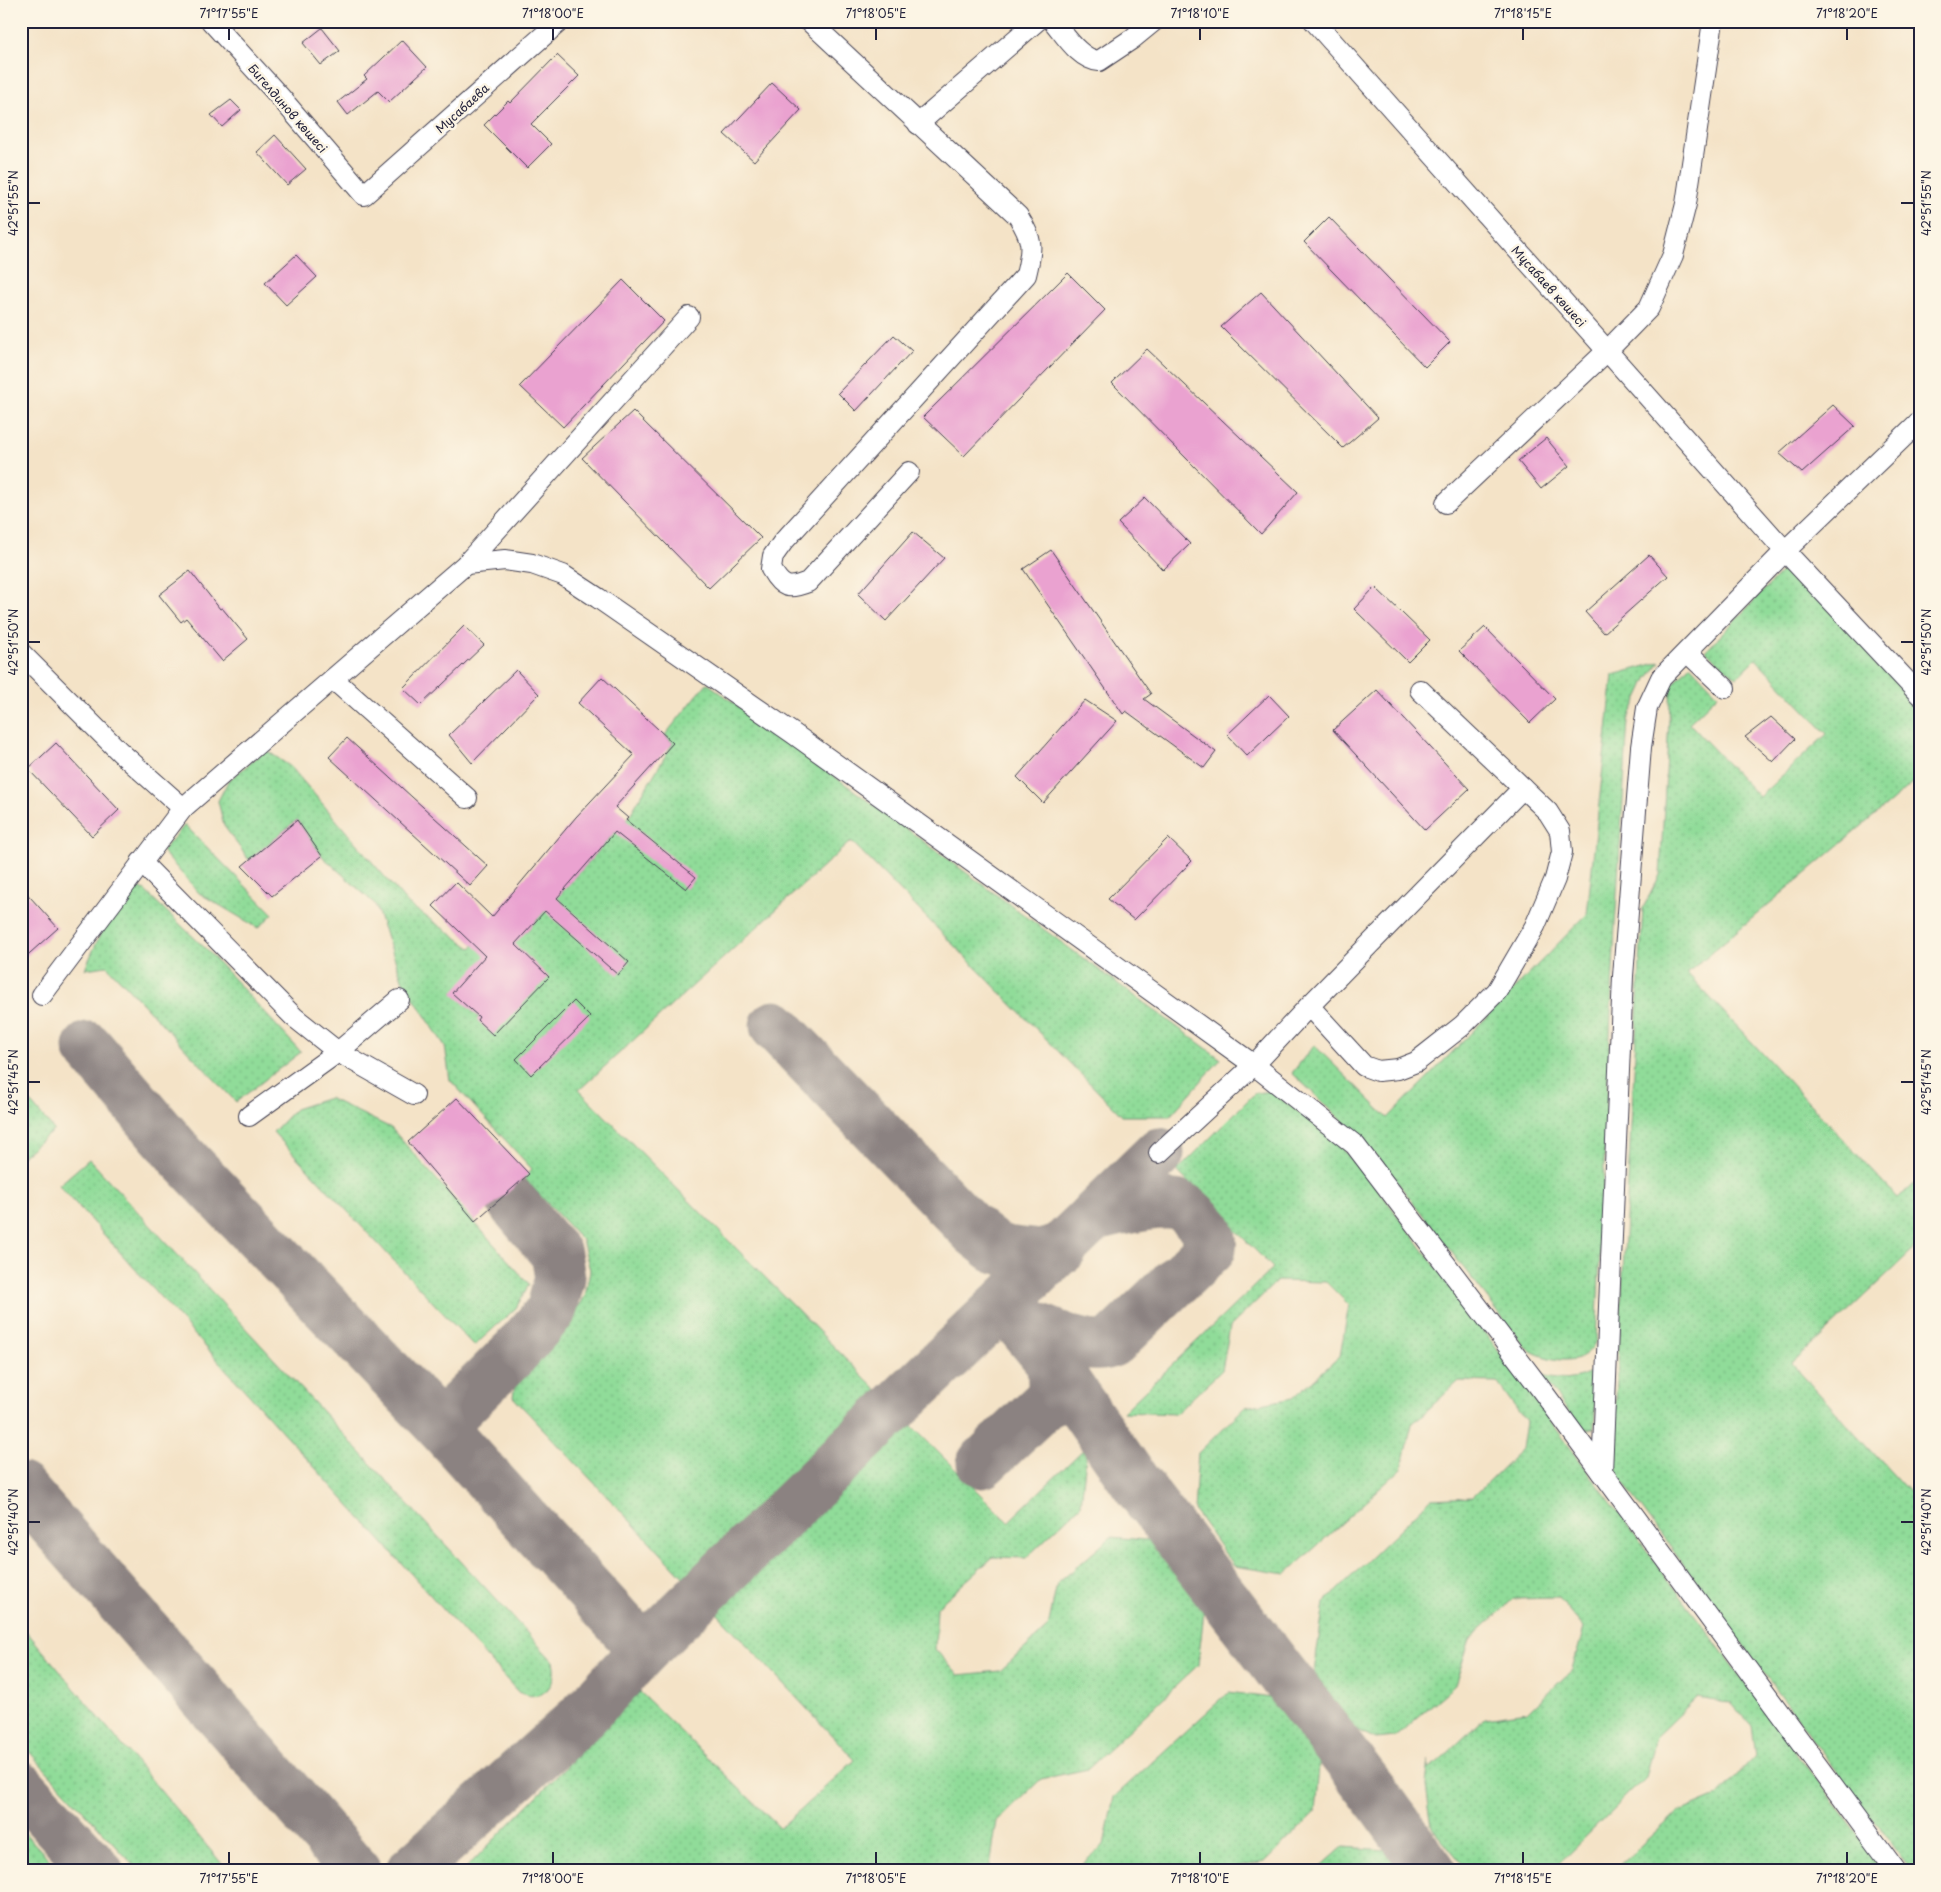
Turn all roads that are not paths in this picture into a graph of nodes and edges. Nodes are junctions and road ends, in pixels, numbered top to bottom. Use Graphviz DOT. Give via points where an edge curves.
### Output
graph roads {
  1 [pos="211,21"];
  2 [pos="560,21"];
  3 [pos="809,21"];
  4 [pos="1037,21"];
  5 [pos="1053,21"];
  6 [pos="1154,21"];
  7 [pos="1314,21"];
  8 [pos="1713,21"];
  9 [pos="918,124"];
  10 [pos="364,195"];
  11 [pos="689,317"];
  12 [pos="1607,351"];
  13 [pos="1920,421"];
  14 [pos="909,472"];
  15 [pos="1446,503"];
  16 [pos="1785,550"];
  17 [pos="466,564"];
  18 [pos="1687,652"];
  19 [pos="21,654"];
  20 [pos="333,679"];
  21 [pos="1725,688"];
  22 [pos="1420,690"];
  23 [pos="1920,695"];
  24 [pos="1523,788"];
  25 [pos="467,798"];
  26 [pos="183,808"];
  27 [pos="141,862"];
  28 [pos="42,995"];
  29 [pos="399,1000"];
  30 [pos="1309,1006"];
  31 [pos="338,1052"];
  32 [pos="1254,1065"];
  33 [pos="414,1094"];
  34 [pos="248,1116"];
  35 [pos="1159,1153"];
  36 [pos="1602,1472"];
  37 [pos="1896,1871"];
  1 -- 10 [label="street, Бигелдинов көшесі"];
  2 -- 10 [label="street, Мусабаева"];
  3 -- 9 [label="street"];
  4 -- 9 [label="street"];
  5 -- 6 [label="street" via="1084,56 1099,61"];
  7 -- 12 [label="street, Мұсабаев көшесі"];
  8 -- 12 [label="street" via="1686,204 1673,255 1649,308"];
  9 -- 14 [label="street" via="1018,216 1029,234 1031,254 1026,275 783,542 773,556 771,569 778,581 794,587 808,582"];
  11 -- 17 [label="street"];
  12 -- 15 [label="street"];
  12 -- 16 [label="street, Мұсабаев көшесі"];
  13 -- 16 [label="street"];
  16 -- 18 [label="street"];
  16 -- 23 [label="street, Мұсабаев көшесі"];
  17 -- 20 [label="street"];
  17 -- 32 [label="street" via="505,560 532,564 562,575 794,734"];
  18 -- 21 [label="street"];
  18 -- 36 [label="street" via="1661,678 1647,708 1641,746 1624,976"];
  19 -- 26 [label="street" via="120,752"];
  20 -- 25 [label="street"];
  20 -- 26 [label="street"];
  22 -- 24 [label="street"];
  24 -- 30 [label="street"];
  24 -- 30 [label="street" via="1548,812 1560,831 1562,852 1535,926 1496,991 1462,1026 1416,1062 1398,1069 1378,1071 1364,1066"];
  26 -- 27 [label="street"];
  27 -- 28 [label="street"];
  27 -- 31 [label="street" via="294,1017"];
  29 -- 31 [label="street"];
  30 -- 32 [label="street"];
  31 -- 33 [label="street"];
  31 -- 34 [label="street"];
  32 -- 35 [label="street"];
  32 -- 36 [label="street" via="1355,1145"];
  36 -- 37 [label="street"];
}
